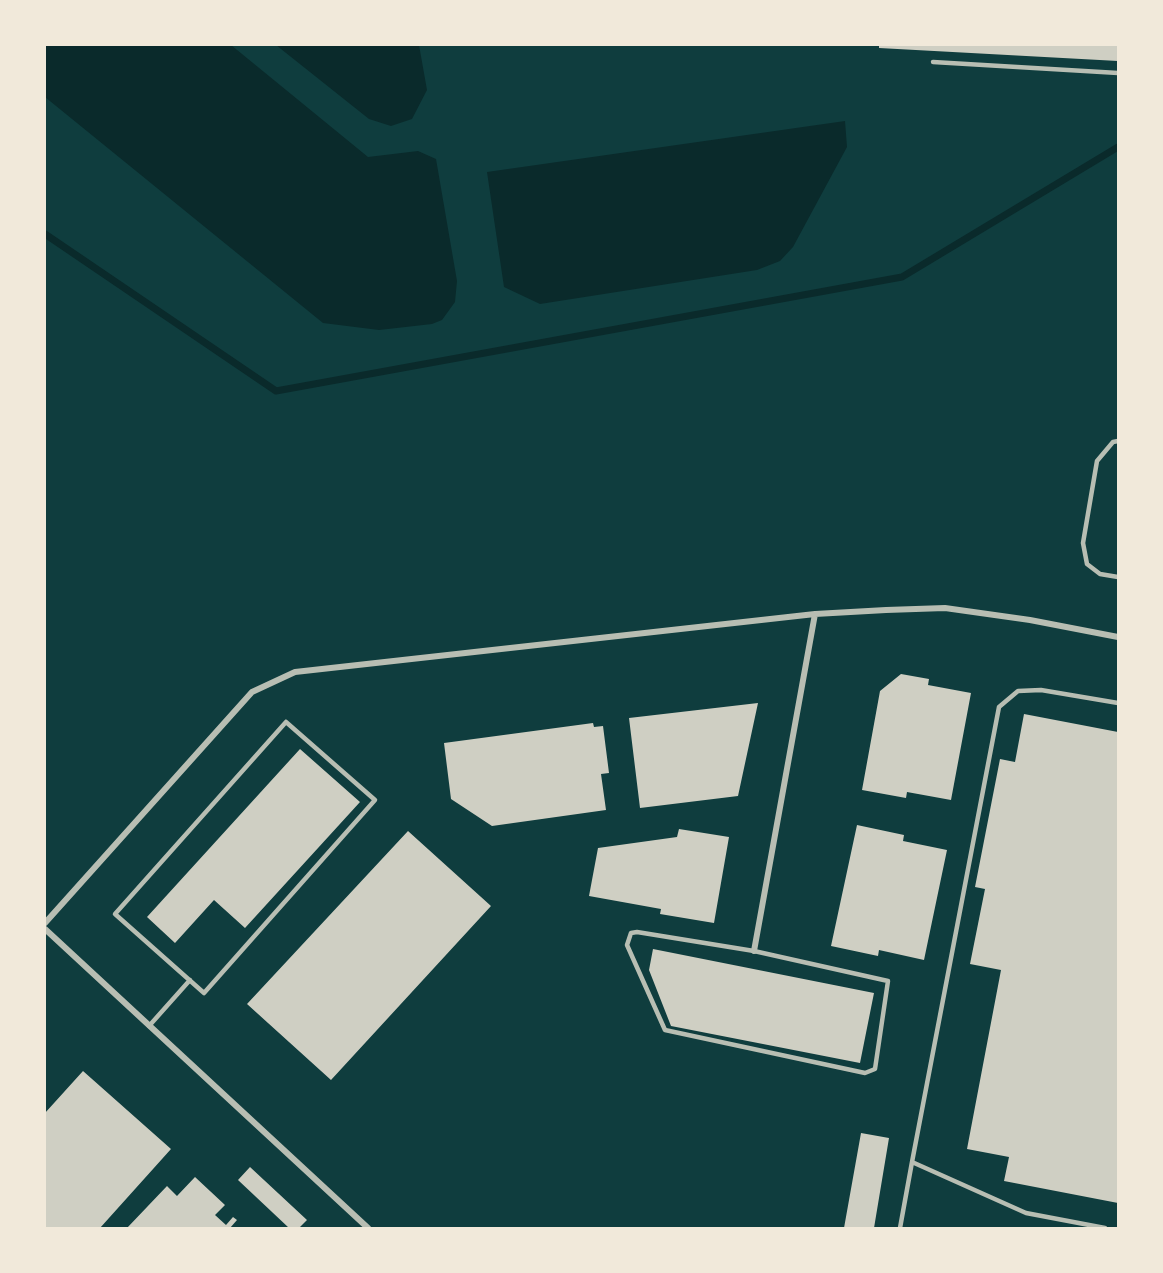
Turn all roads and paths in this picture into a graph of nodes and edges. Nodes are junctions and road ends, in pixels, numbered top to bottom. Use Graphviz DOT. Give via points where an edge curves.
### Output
graph roads {
  1 [pos="933,62"];
  2 [pos="1118,74"];
  3 [pos="1118,441"];
  4 [pos="1118,577"];
  5 [pos="815,614"];
  6 [pos="1118,637"];
  7 [pos="1118,703"];
  8 [pos="45,923"];
  9 [pos="45,928"];
  10 [pos="754,951"];
  11 [pos="190,980"];
  12 [pos="149,1026"];
  13 [pos="912,1162"];
  14 [pos="368,1228"];
  15 [pos="900,1228"];
  16 [pos="1104,1228"];
  1 -- 2 [label="lane"];
  3 -- 4 [label="lane" via="1097,461 1083,543 1087,564 1100,574"];
  5 -- 6 [label="street" via="945,608"];
  5 -- 8 [label="street" via="295,672 252,692"];
  5 -- 10 [label="street"];
  7 -- 13 [label="lane" via="1041,690 1017,691 999,707"];
  9 -- 12 [label="street"];
  10 -- 10 [label="lane" via="638,932 631,933 627,945 665,1030 865,1073 875,1069 888,981"];
  11 -- 11 [label="lane" via="115,914 286,722 375,800 204,993"];
  11 -- 12 [label="lane"];
  12 -- 14 [label="street"];
  13 -- 15 [label="lane"];
  13 -- 16 [label="lane" via="1026,1213"];
}
